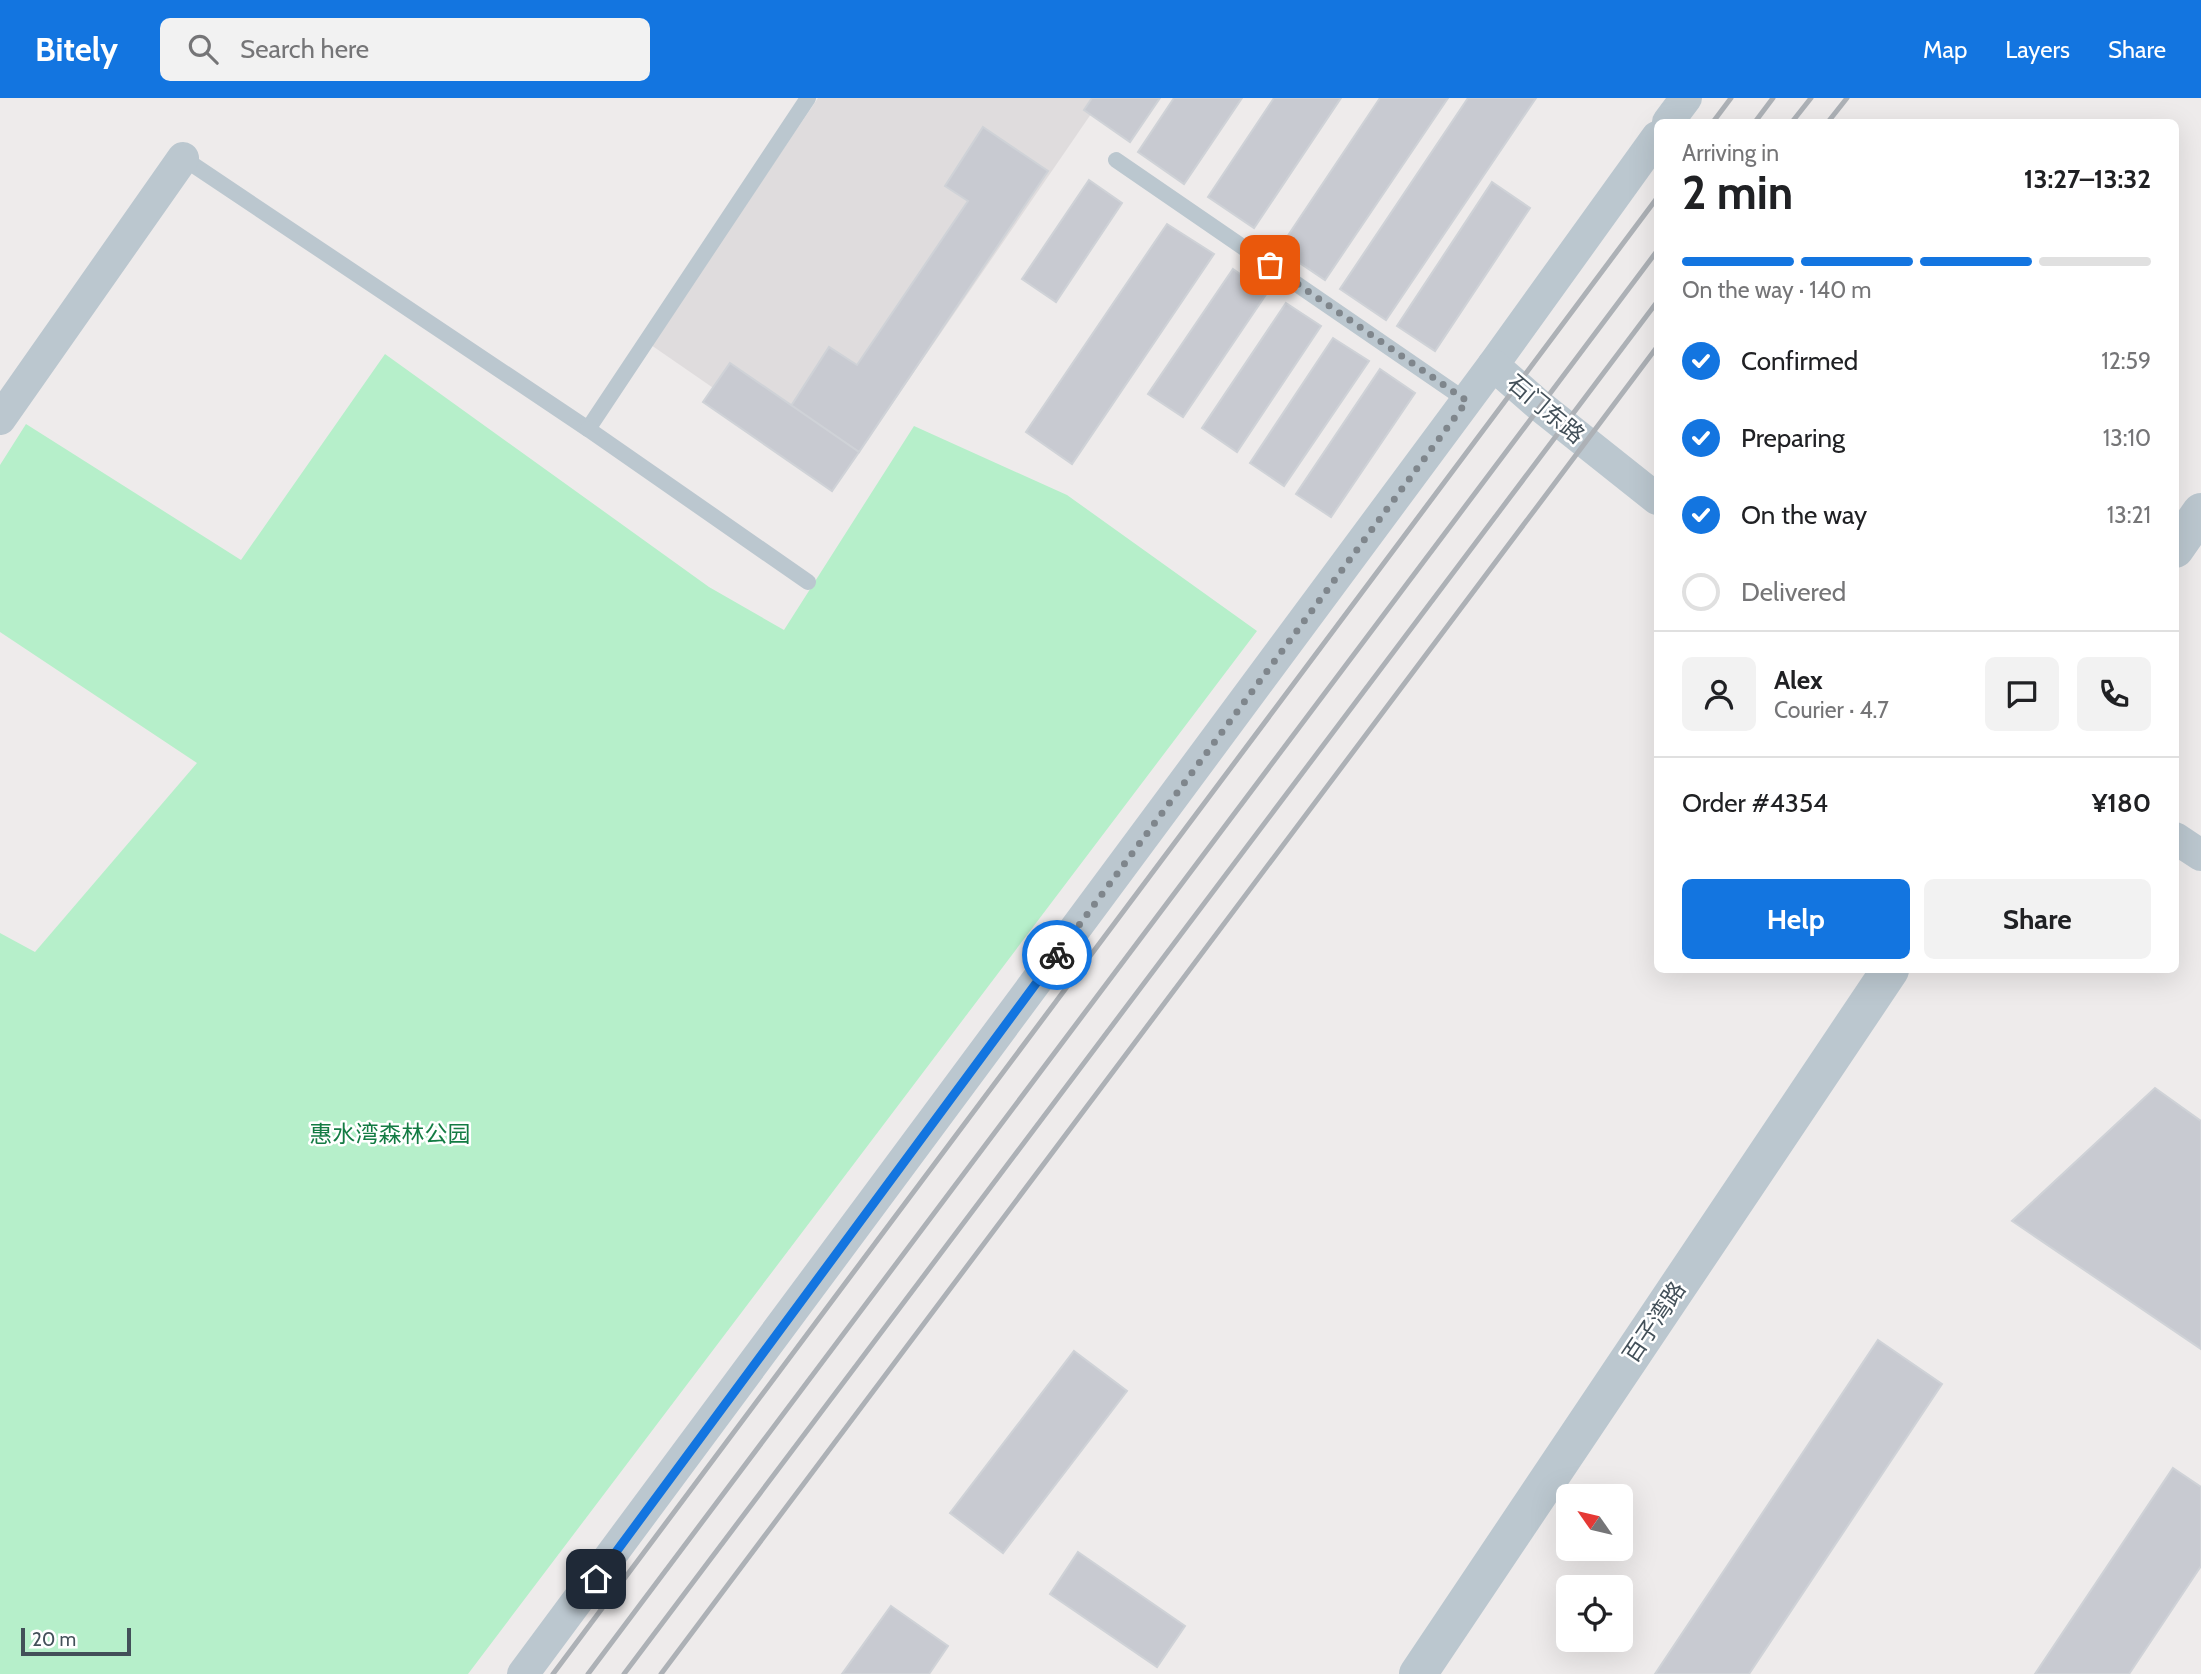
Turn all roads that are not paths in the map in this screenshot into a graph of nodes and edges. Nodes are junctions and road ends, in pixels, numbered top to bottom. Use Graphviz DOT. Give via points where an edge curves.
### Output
graph roads {
  1 [pos="808,98"];
  2 [pos="1686,98"];
  3 [pos="1670,119"];
  4 [pos="1654,141"];
  5 [pos="183,158"];
  6 [pos="1116,160"];
  7 [pos="1493,365"];
  8 [pos="1467,401"];
  9 [pos="0,419"];
  10 [pos="589,429"];
  11 [pos="1654,497"];
  12 [pos="2201,512"];
  13 [pos="2179,543"];
  14 [pos="808,582"];
  15 [pos="2179,841"];
  16 [pos="2201,855"];
  17 [pos="1888,973"];
  18 [pos="523,1674"];
  19 [pos="1418,1674"];
  1 -- 10 [label="lane"];
  2 -- 3 [label="street"];
  4 -- 7 [label="street"];
  5 -- 9 [label="street"];
  5 -- 10 [label="lane"];
  6 -- 8 [label="lane"];
  7 -- 8 [label="street, 石门东路"];
  7 -- 11 [label="street, 石门东路"];
  8 -- 18 [label="street, 石门东路"];
  10 -- 14 [label="lane"];
  12 -- 13 [label="street"];
  15 -- 16 [label="street"];
  17 -- 19 [label="street, 百子湾路"];
}
